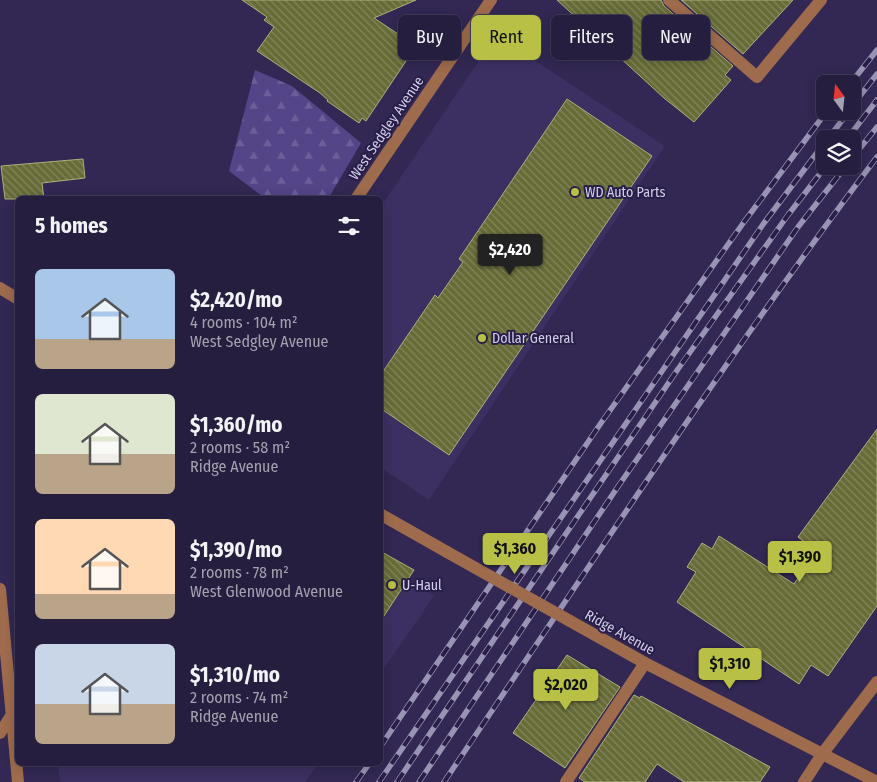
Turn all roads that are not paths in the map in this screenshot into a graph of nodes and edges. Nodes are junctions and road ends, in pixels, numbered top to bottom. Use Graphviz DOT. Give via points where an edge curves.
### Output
graph roads {
  1 [pos="491,0"];
  2 [pos="669,0"];
  3 [pos="821,0"];
  4 [pos="358,196"];
  5 [pos="0,288"];
  6 [pos="15,297"];
  7 [pos="383,516"];
  8 [pos="0,589"];
  9 [pos="645,663"];
  10 [pos="877,682"];
  11 [pos="15,711"];
  12 [pos="0,733"];
  13 [pos="823,753"];
  14 [pos="17,766"];
  15 [pos="18,782"];
  16 [pos="566,782"];
  17 [pos="804,782"];
  18 [pos="877,782"];
  1 -- 4 [label="street, West Sedgley Avenue"];
  2 -- 3 [label="street" via="757,77"];
  5 -- 6 [label="street"];
  7 -- 9 [label="street, Ridge Avenue, bridge"];
  8 -- 11 [label="street"];
  9 -- 13 [label="street, Ridge Avenue"];
  9 -- 16 [label="street"];
  10 -- 13 [label="street"];
  11 -- 12 [label="street"];
  13 -- 17 [label="street"];
  13 -- 18 [label="street, Ridge Avenue"];
  14 -- 15 [label="street"];
}
